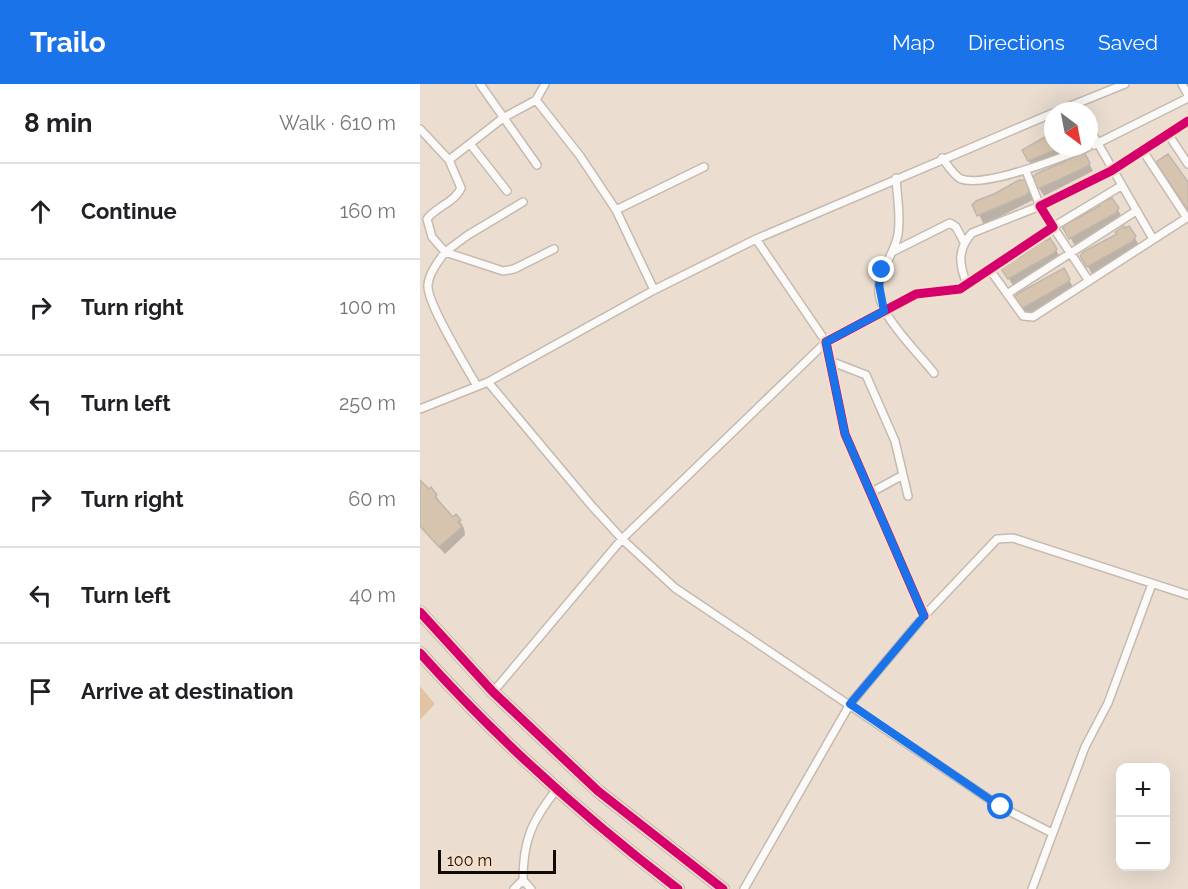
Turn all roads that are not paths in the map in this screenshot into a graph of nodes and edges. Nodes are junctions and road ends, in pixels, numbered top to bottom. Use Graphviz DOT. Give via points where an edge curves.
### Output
graph roads {
  1 [pos="480,84"];
  2 [pos="545,84"];
  3 [pos="1125,84"];
  4 [pos="1182,84"];
  5 [pos="1188,97"];
  6 [pos="536,100"];
  7 [pos="1080,102"];
  8 [pos="1044,117"];
  9 [pos="503,118"];
  10 [pos="1188,121"];
  11 [pos="420,129"];
  12 [pos="1168,134"];
  13 [pos="1098,142"];
  14 [pos="471,145"];
  15 [pos="1143,151"];
  16 [pos="1098,155"];
  17 [pos="1065,156"];
  18 [pos="942,158"];
  19 [pos="448,160"];
  20 [pos="1188,164"];
  21 [pos="537,165"];
  22 [pos="704,167"];
  23 [pos="1026,171"];
  24 [pos="1111,171"];
  25 [pos="896,178"];
  26 [pos="1121,186"];
  27 [pos="507,191"];
  28 [pos="523,202"];
  29 [pos="1040,206"];
  30 [pos="616,210"];
  31 [pos="1136,211"];
  32 [pos="1187,217"];
  33 [pos="1053,227"];
  34 [pos="756,239"];
  35 [pos="1153,239"];
  36 [pos="964,242"];
  37 [pos="554,249"];
  38 [pos="445,252"];
  39 [pos="892,252"];
  40 [pos="1071,254"];
  41 [pos="990,270"];
  42 [pos="1089,281"];
  43 [pos="967,284"];
  44 [pos="654,290"];
  45 [pos="1007,294"];
  46 [pos="884,311"];
  47 [pos="826,342"];
  48 [pos="830,361"];
  49 [pos="934,373"];
  50 [pos="488,382"];
  51 [pos="477,386"];
  52 [pos="420,409"];
  53 [pos="903,475"];
  54 [pos="870,493"];
  55 [pos="908,496"];
  56 [pos="622,539"];
  57 [pos="1152,584"];
  58 [pos="1188,595"];
  59 [pos="420,612"];
  60 [pos="924,616"];
  61 [pos="420,653"];
  62 [pos="493,692"];
  63 [pos="850,704"];
  64 [pos="556,790"];
  65 [pos="1052,833"];
  66 [pos="523,880"];
  67 [pos="514,889"];
  68 [pos="531,889"];
  69 [pos="678,889"];
  70 [pos="723,889"];
  71 [pos="744,889"];
  72 [pos="1032,889"];
  1 -- 9 [label="street"];
  2 -- 6 [label="street"];
  3 -- 7 [label="street"];
  4 -- 5 [label="street"];
  5 -- 13 [label="street"];
  6 -- 9 [label="street"];
  6 -- 30 [label="street"];
  8 -- 18 [label="street"];
  9 -- 14 [label="street"];
  9 -- 21 [label="street"];
  10 -- 12 [label="street"];
  11 -- 19 [label="street"];
  12 -- 15 [label="street"];
  12 -- 20 [label="street"];
  14 -- 19 [label="street"];
  14 -- 27 [label="street"];
  15 -- 24 [label="street"];
  15 -- 32 [label="street"];
  16 -- 24 [label="street"];
  17 -- 23 [label="street"];
  18 -- 23 [label="street" via="963,179"];
  18 -- 25 [label="street"];
  19 -- 38 [label="street" via="461,188 427,219 432,237"];
  22 -- 30 [label="street"];
  23 -- 29 [label="street"];
  24 -- 26 [label="street"];
  24 -- 29 [label="street"];
  25 -- 34 [label="street"];
  25 -- 39 [label="street" via="898,232"];
  26 -- 31 [label="street"];
  26 -- 33 [label="street"];
  28 -- 38 [label="street"];
  29 -- 33 [label="street"];
  29 -- 36 [label="street" via="978,230"];
  30 -- 44 [label="street"];
  31 -- 35 [label="street"];
  31 -- 40 [label="street"];
  32 -- 35 [label="street"];
  33 -- 40 [label="street"];
  33 -- 41 [label="street"];
  34 -- 44 [label="street"];
  34 -- 47 [label="street"];
  35 -- 42 [label="street"];
  36 -- 39 [label="street" via="957,227 950,223"];
  36 -- 43 [label="street" via="960,263"];
  37 -- 38 [label="street" via="503,271"];
  38 -- 51 [label="street" via="432,272 428,290"];
  39 -- 46 [label="street" via="879,277"];
  40 -- 42 [label="street"];
  40 -- 45 [label="street"];
  41 -- 43 [label="street"];
  41 -- 45 [label="street"];
  42 -- 45 [label="street" via="1028,318"];
  43 -- 46 [label="street" via="950,292 923,292"];
  44 -- 50 [label="street"];
  46 -- 47 [label="street"];
  46 -- 49 [label="street"];
  47 -- 48 [label="street"];
  47 -- 56 [label="street"];
  48 -- 53 [label="street" via="866,375 886,417"];
  48 -- 54 [label="street" via="845,434"];
  50 -- 51 [label="street"];
  50 -- 56 [label="street"];
  51 -- 52 [label="street"];
  53 -- 54 [label="street"];
  53 -- 55 [label="street"];
  54 -- 60 [label="street"];
  56 -- 62 [label="street"];
  56 -- 63 [label="street" via="687,597"];
  57 -- 58 [label="street"];
  57 -- 60 [label="street" via="1004,537 991,543"];
  57 -- 65 [label="street" via="1108,703 1085,747"];
  59 -- 62 [label="main road"];
  60 -- 63 [label="street"];
  61 -- 64 [label="main road" via="459,697"];
  62 -- 70 [label="main road" via="598,791"];
  63 -- 65 [label="street" via="1001,807"];
  63 -- 71 [label="street"];
  64 -- 66 [label="street" via="536,816 525,853"];
  64 -- 69 [label="main road"];
  65 -- 72 [label="street"];
  66 -- 67 [label="street"];
  66 -- 68 [label="street"];
}
